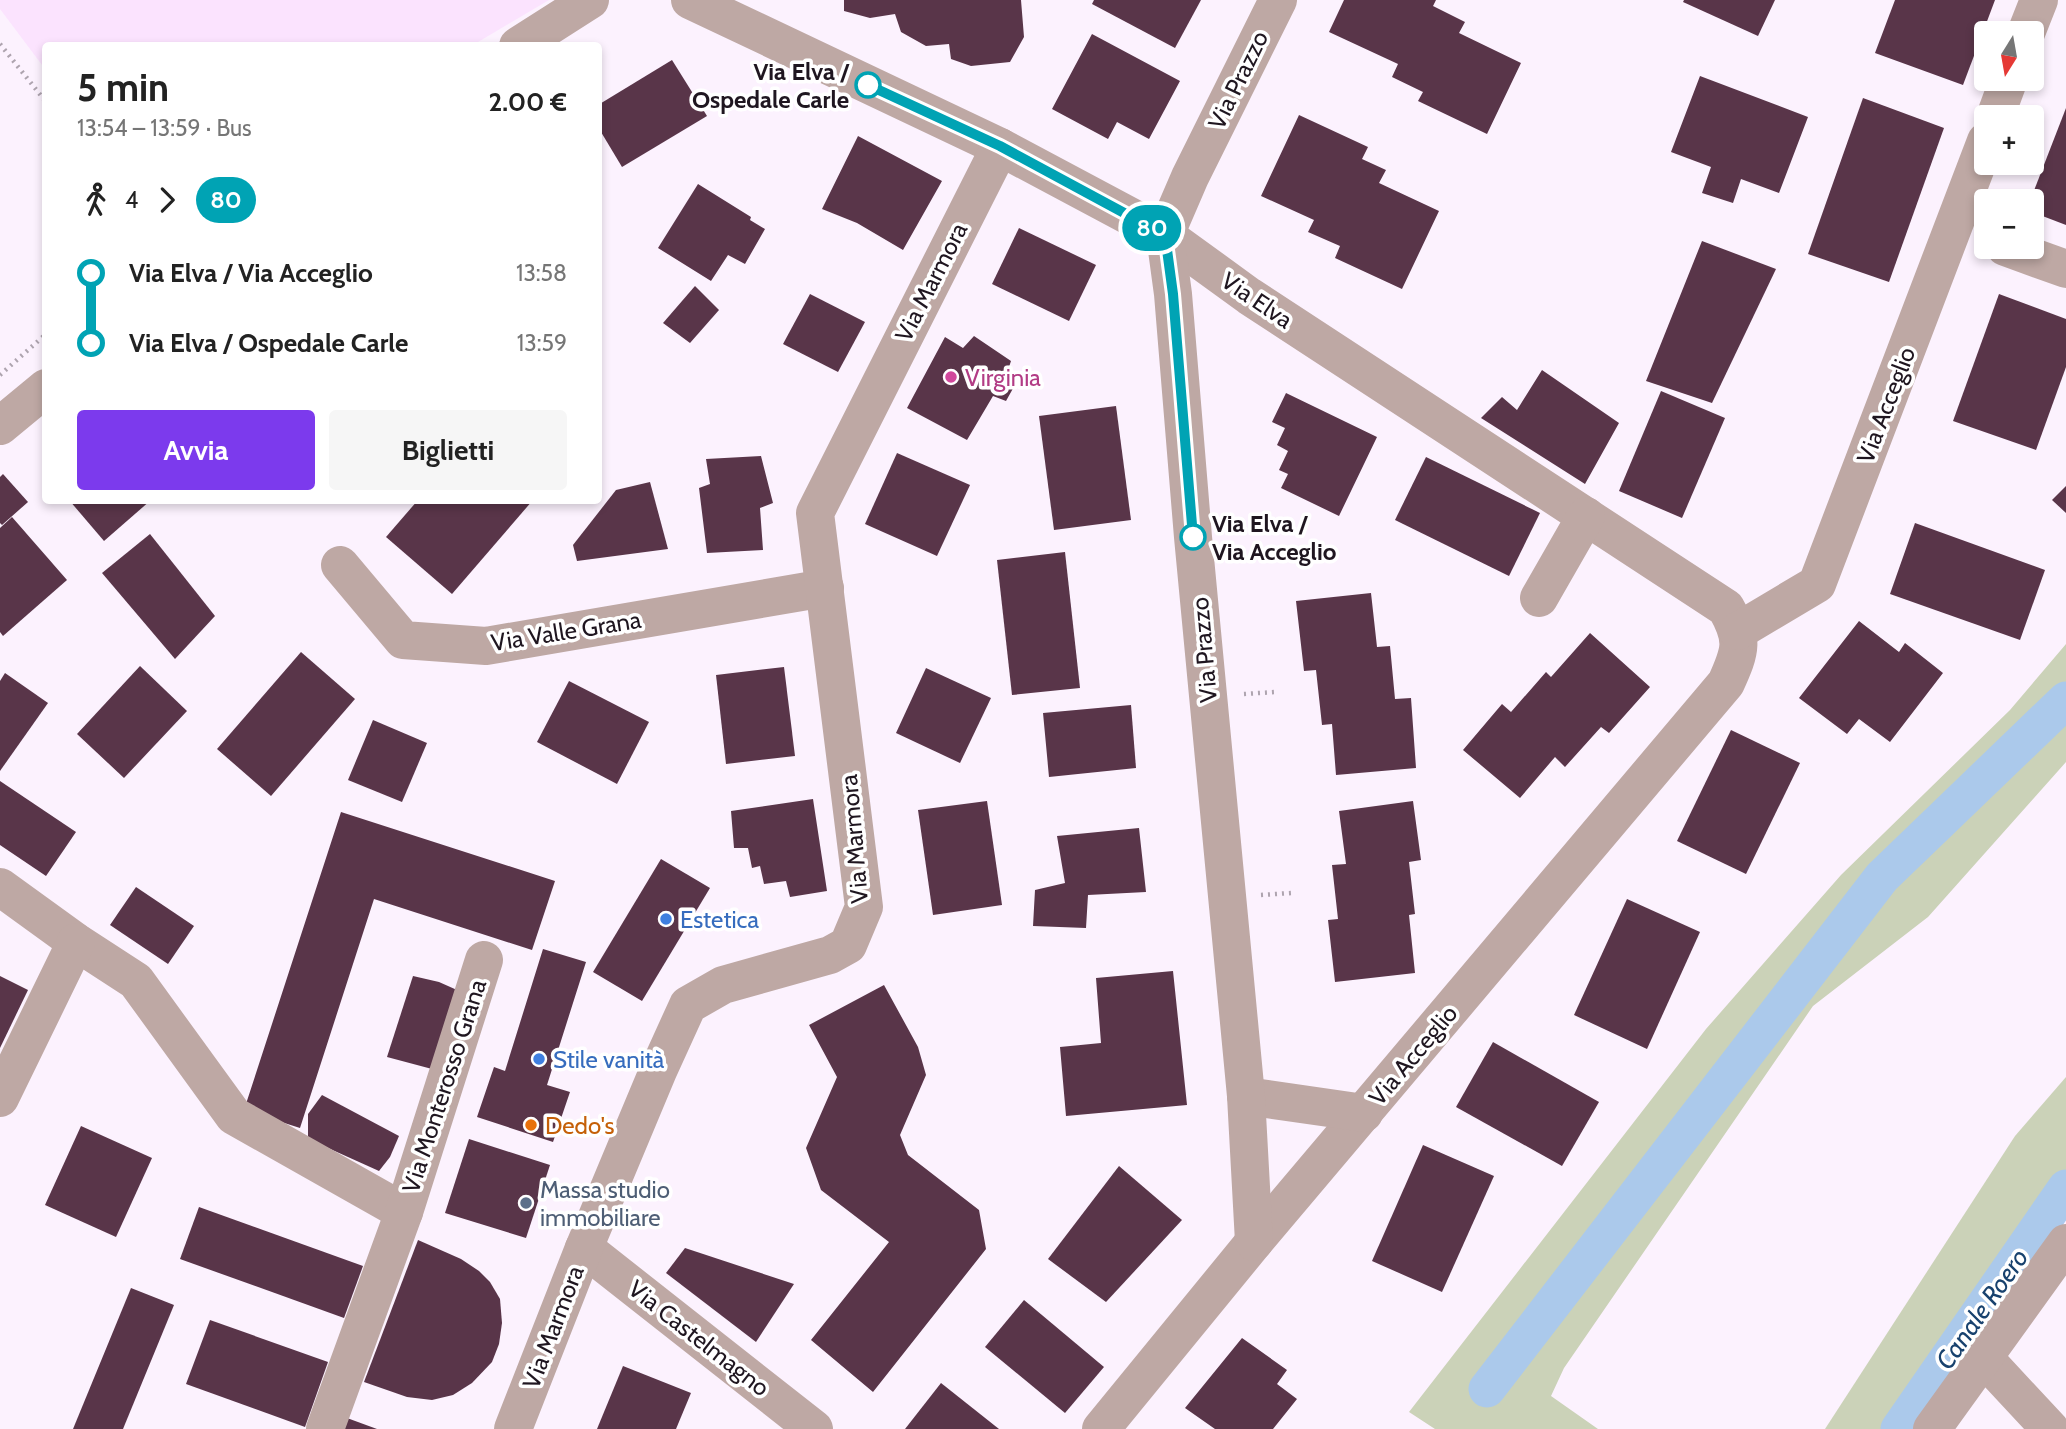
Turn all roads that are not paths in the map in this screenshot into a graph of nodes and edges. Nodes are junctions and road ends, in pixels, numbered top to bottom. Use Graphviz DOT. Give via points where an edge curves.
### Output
graph roads {
  1 [pos="590,0"];
  2 [pos="690,0"];
  3 [pos="1278,0"];
  4 [pos="2039,0"];
  5 [pos="2031,21"];
  6 [pos="523,42"];
  7 [pos="1000,146"];
  8 [pos="1980,175"];
  9 [pos="1970,234"];
  10 [pos="1165,235"];
  11 [pos="2038,259"];
  12 [pos="2066,269"];
  13 [pos="42,391"];
  14 [pos="0,426"];
  15 [pos="1586,516"];
  16 [pos="340,565"];
  17 [pos="825,588"];
  18 [pos="1539,598"];
  19 [pos="1738,631"];
  20 [pos="0,887"];
  21 [pos="76,942"];
  22 [pos="484,960"];
  23 [pos="1246,1096"];
  24 [pos="0,1098"];
  25 [pos="1364,1113"];
  26 [pos="404,1212"];
  27 [pos="1254,1242"];
  28 [pos="2066,1243"];
  29 [pos="584,1248"];
  30 [pos="1984,1358"];
  31 [pos="325,1429"];
  32 [pos="513,1429"];
  33 [pos="814,1429"];
  34 [pos="1101,1429"];
  35 [pos="1932,1429"];
  36 [pos="2050,1429"];
  1 -- 6 [label="street"];
  2 -- 7 [label="street, Via Elva"];
  3 -- 10 [label="street, Via Prazzo"];
  4 -- 5 [label="street"];
  7 -- 10 [label="street, Via Elva"];
  7 -- 17 [label="street, Via Marmora" via="815,513"];
  8 -- 9 [label="street, Via Acceglio"];
  9 -- 19 [label="street, Via Acceglio" via="1816,584"];
  10 -- 15 [label="street, Via Elva" via="1249,296"];
  10 -- 23 [label="street, Via Prazzo"];
  11 -- 12 [label="street"];
  13 -- 14 [label="street"];
  15 -- 18 [label="street"];
  15 -- 19 [label="street, Via Elva" via="1726,608"];
  16 -- 17 [label="street, Via Valle Grana" via="402,640 486,646"];
  17 -- 29 [label="street, Via Marmora" via="864,907 848,945 830,955 723,985 688,1005"];
  19 -- 25 [label="street, Via Acceglio" via="1738,657 1726,683"];
  20 -- 21 [label="street, Via Monterosso Grana"];
  21 -- 24 [label="street"];
  21 -- 26 [label="street, Via Monterosso Grana" via="136,981 234,1116"];
  22 -- 26 [label="street, Via Monterosso Grana"];
  23 -- 25 [label="street"];
  23 -- 27 [label="street, Via Prazzo"];
  25 -- 27 [label="street, Via Acceglio"];
  26 -- 31 [label="street, Via Monterosso Grana"];
  27 -- 34 [label="street, Via Acceglio"];
  28 -- 30 [label="street"];
  29 -- 32 [label="street, Via Marmora"];
  29 -- 33 [label="street, Via Castelmagno"];
  30 -- 35 [label="street"];
  30 -- 36 [label="street"];
}
